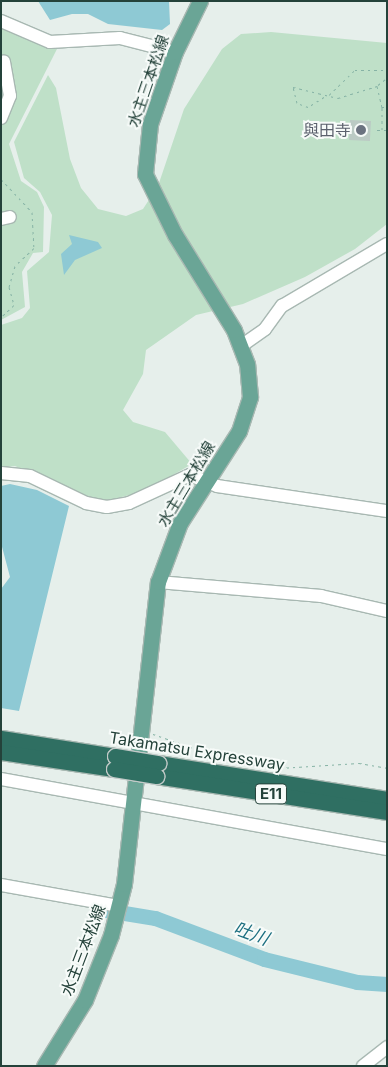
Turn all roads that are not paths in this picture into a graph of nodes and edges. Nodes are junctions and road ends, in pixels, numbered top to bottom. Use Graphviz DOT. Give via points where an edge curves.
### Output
graph roads {
  1 [pos="200,1"];
  2 [pos="1,21"];
  3 [pos="175,52"];
  4 [pos="4,62"];
  5 [pos="1,118"];
  6 [pos="387,244"];
  7 [pos="242,346"];
  8 [pos="1,473"];
  9 [pos="207,481"];
  10 [pos="387,511"];
  11 [pos="158,582"];
  12 [pos="387,611"];
  13 [pos="1,737"];
  14 [pos="28,750"];
  15 [pos="1,754"];
  16 [pos="157,769"];
  17 [pos="1,779"];
  18 [pos="387,799"];
  19 [pos="132,802"];
  20 [pos="387,812"];
  21 [pos="387,848"];
  22 [pos="1,885"];
  23 [pos="119,906"];
  24 [pos="387,1047"];
  25 [pos="44,1066"];
  26 [pos="363,1066"];
  1 -- 3 [label="main road, 水主三本松線"];
  2 -- 3 [label="street" via="50,42 120,38"];
  3 -- 7 [label="main road, 水主三本松線" via="150,124 145,174 150,192"];
  4 -- 5 [label="street" via="10,96"];
  6 -- 7 [label="street" via="282,306 265,329"];
  7 -- 9 [label="main road, 水主三本松線" via="250,380 248,409"];
  8 -- 9 [label="street" via="30,476 86,503 107,508 129,503 184,476"];
  9 -- 10 [label="street"];
  9 -- 11 [label="main road, 水主三本松線" via="180,523"];
  11 -- 12 [label="street" via="321,596"];
  11 -- 19 [label="main road, 水主三本松線"];
  13 -- 14 [label="highway, Takamatsu Expressway / E11"];
  14 -- 15 [label="highway, Takamatsu Expressway / E11"];
  14 -- 16 [label="highway, Takamatsu Expressway / E11, bridge"];
  16 -- 18 [label="highway, Takamatsu Expressway / E11"];
  16 -- 20 [label="highway, Takamatsu Expressway / E11"];
  17 -- 19 [label="street"];
  19 -- 21 [label="street"];
  19 -- 23 [label="main road, 水主三本松線"];
  22 -- 23 [label="street"];
  23 -- 25 [label="main road, 水主三本松線" via="85,1000"];
  24 -- 26 [label="street"];
}
